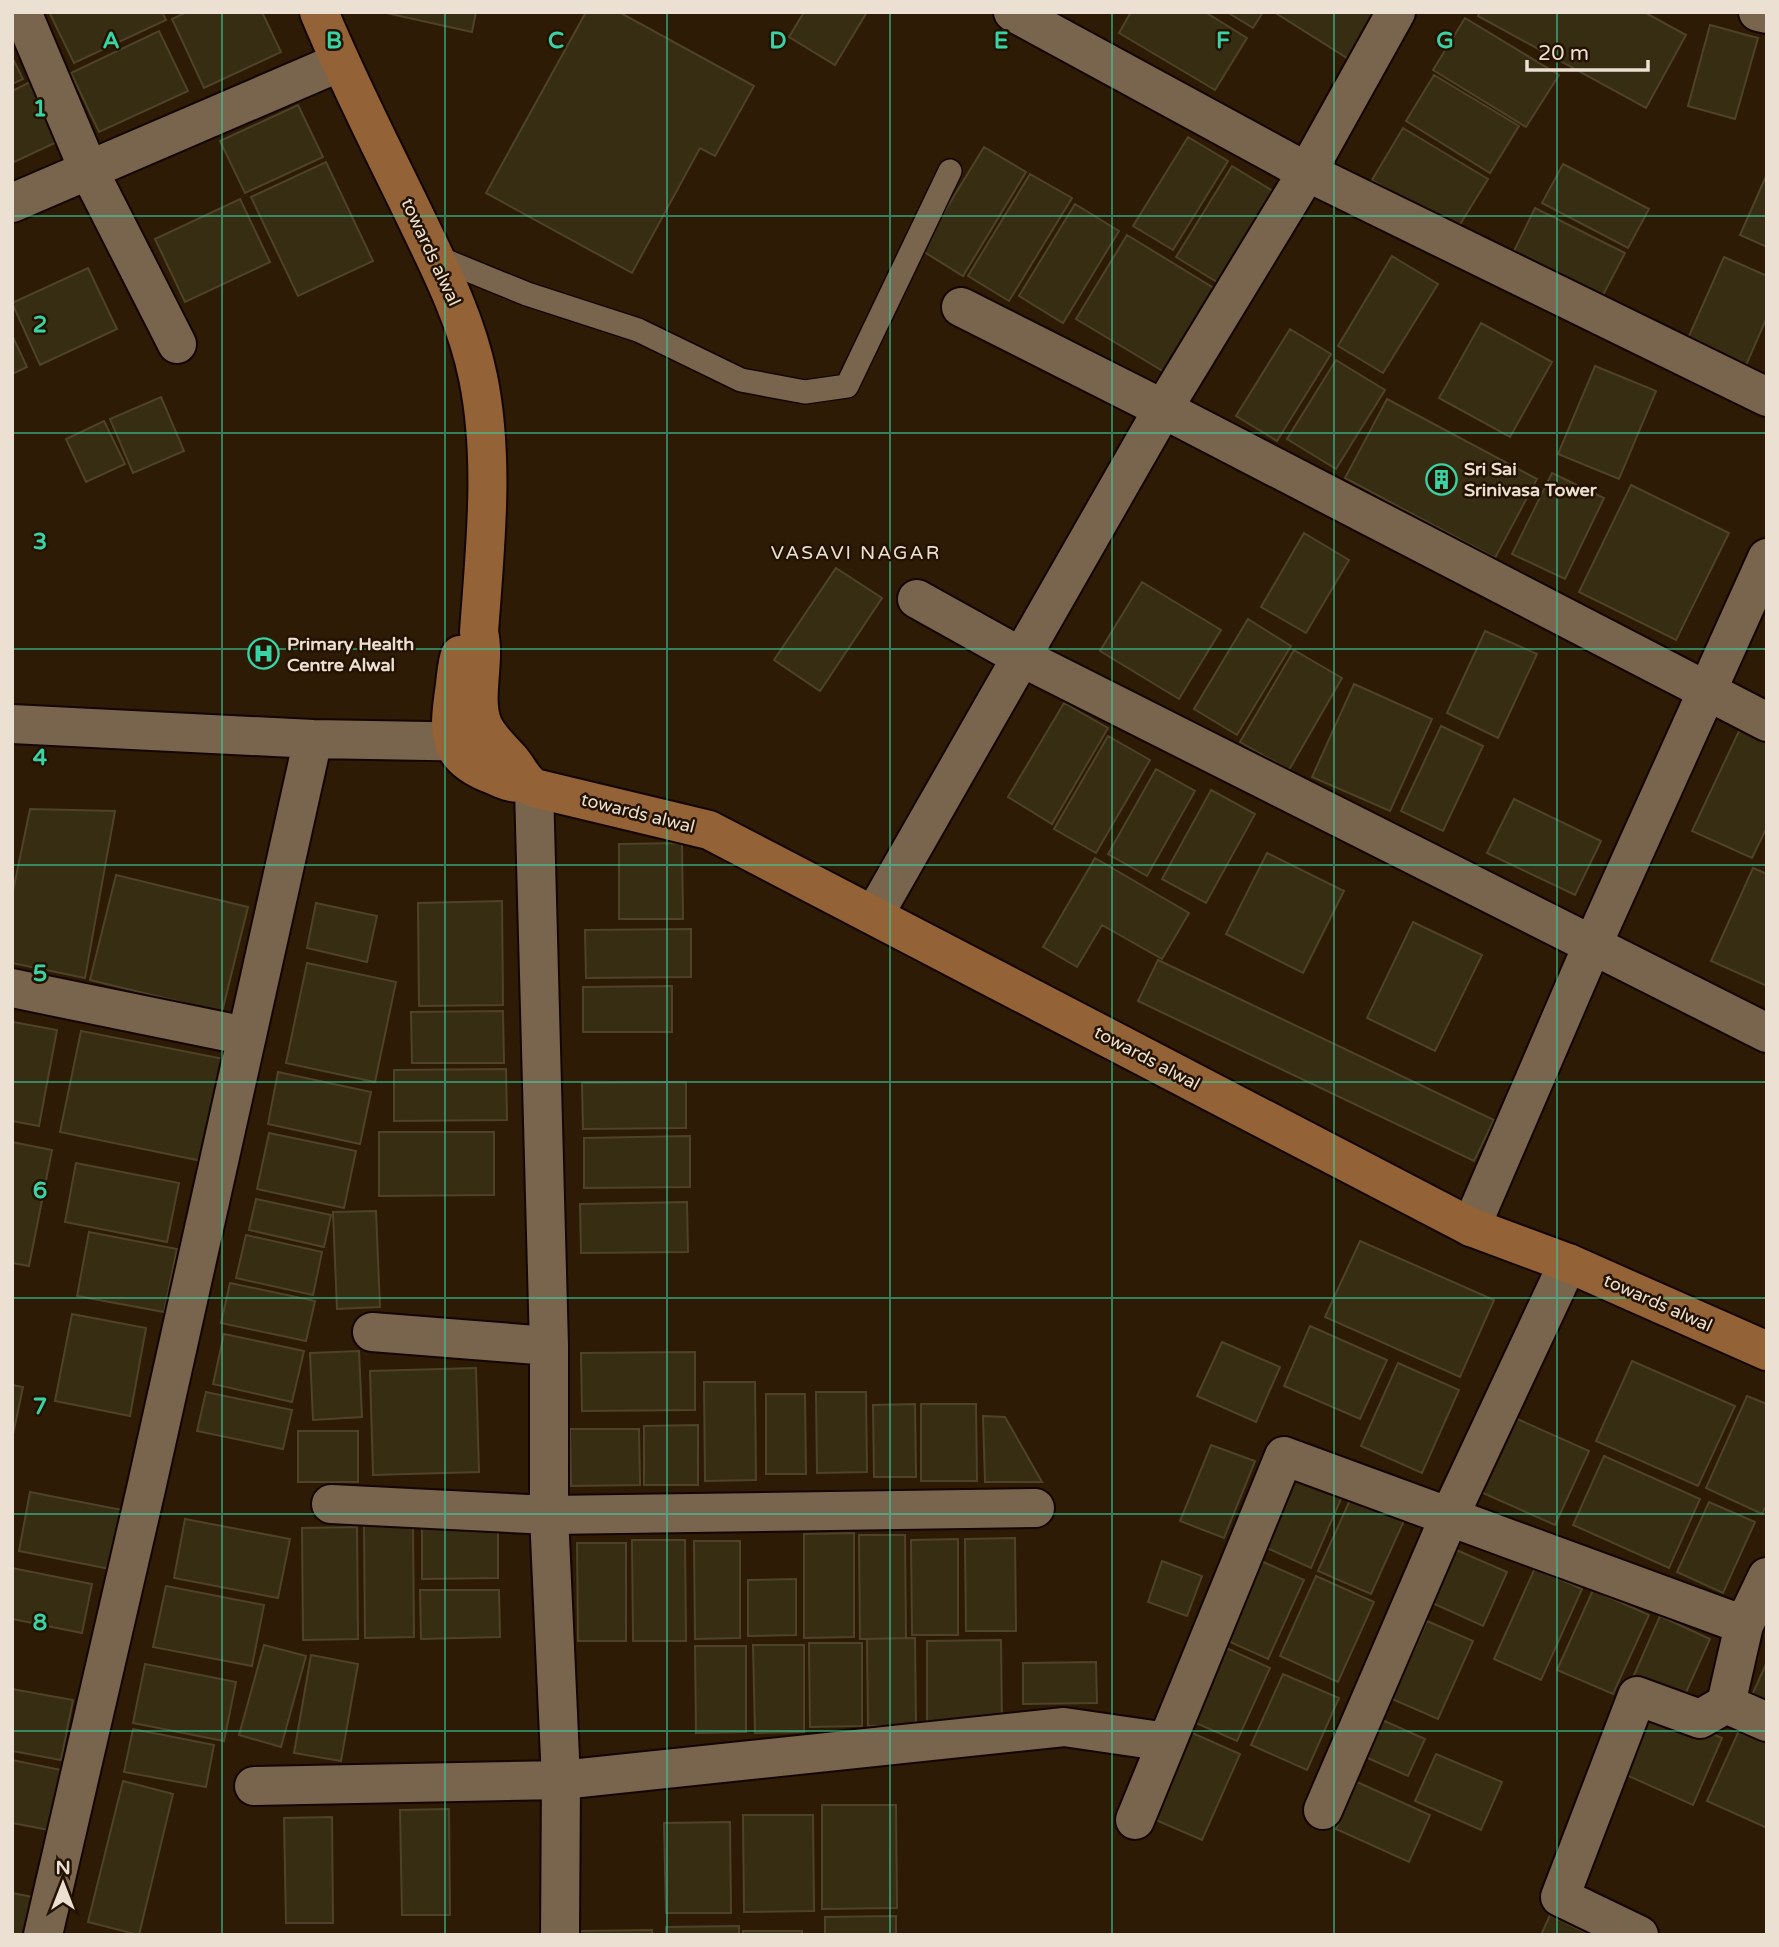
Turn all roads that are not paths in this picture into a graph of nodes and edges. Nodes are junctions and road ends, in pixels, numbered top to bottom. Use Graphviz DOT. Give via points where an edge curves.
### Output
graph roads {
  1 [pos="22,12"];
  2 [pos="319,12"];
  3 [pos="1013,12"];
  4 [pos="1396,12"];
  5 [pos="1758,12"];
  6 [pos="1767,14"];
  7 [pos="1064,25"];
  8 [pos="340,62"];
  9 [pos="89,171"];
  10 [pos="950,171"];
  11 [pos="1307,172"];
  12 [pos="12,203"];
  13 [pos="434,256"];
  14 [pos="961,307"];
  15 [pos="177,344"];
  16 [pos="1767,397"];
  17 [pos="1163,409"];
  18 [pos="1767,558"];
  19 [pos="917,599"];
  20 [pos="480,632"];
  21 [pos="1021,657"];
  22 [pos="1704,692"];
  23 [pos="1767,722"];
  24 [pos="12,724"];
  25 [pos="313,739"];
  26 [pos="495,742"];
  27 [pos="452,744"];
  28 [pos="529,785"];
  29 [pos="874,915"];
  30 [pos="1591,946"];
  31 [pos="12,988"];
  32 [pos="1767,1033"];
  33 [pos="246,1036"];
  34 [pos="1471,1227"];
  35 [pos="1568,1263"];
  36 [pos="372,1332"];
  37 [pos="549,1346"];
  38 [pos="1767,1351"];
  39 [pos="331,1504"];
  40 [pos="1035,1508"];
  41 [pos="549,1515"];
  42 [pos="1450,1515"];
  43 [pos="1767,1577"];
  44 [pos="1744,1625"];
  45 [pos="1726,1704"];
  46 [pos="1767,1722"];
  47 [pos="1167,1742"];
  48 [pos="561,1780"];
  49 [pos="254,1786"];
  50 [pos="1323,1810"];
  51 [pos="1135,1820"];
  52 [pos="43,1935"];
  53 [pos="560,1935"];
  54 [pos="1639,1935"];
  1 -- 9 [label="street"];
  2 -- 8 [label="main road, towards alwal"];
  3 -- 7 [label="street"];
  4 -- 11 [label="street"];
  5 -- 6 [label="street"];
  7 -- 11 [label="street"];
  8 -- 9 [label="street"];
  8 -- 13 [label="main road, towards alwal"];
  9 -- 12 [label="street"];
  9 -- 15 [label="street"];
  10 -- 13 [label="lane" via="847,386 806,393 741,380 638,330 527,294"];
  11 -- 16 [label="street"];
  11 -- 17 [label="street"];
  13 -- 20 [label="main road, towards alwal" via="453,294 483,404 487,507"];
  14 -- 17 [label="street"];
  17 -- 21 [label="street"];
  17 -- 22 [label="street"];
  18 -- 22 [label="street"];
  19 -- 21 [label="street"];
  20 -- 26 [label="main road, towards alwal" via="484,652 479,705 483,726"];
  20 -- 27 [label="main road" via="459,658 449,727"];
  21 -- 29 [label="street"];
  21 -- 30 [label="street"];
  22 -- 23 [label="street"];
  22 -- 30 [label="street"];
  24 -- 25 [label="street"];
  25 -- 27 [label="street"];
  25 -- 33 [label="street"];
  26 -- 27 [label="street"];
  26 -- 28 [label="main road, towards alwal"];
  27 -- 28 [label="main road, towards alwal" via="485,772"];
  28 -- 29 [label="main road, towards alwal" via="709,830"];
  28 -- 37 [label="street"];
  29 -- 34 [label="main road, towards alwal"];
  30 -- 32 [label="street"];
  30 -- 34 [label="street"];
  31 -- 33 [label="street"];
  33 -- 52 [label="street"];
  34 -- 35 [label="main road, towards alwal"];
  35 -- 38 [label="main road, towards alwal"];
  35 -- 42 [label="street"];
  36 -- 37 [label="street"];
  37 -- 41 [label="street"];
  39 -- 41 [label="street"];
  40 -- 41 [label="street"];
  41 -- 48 [label="street"];
  42 -- 44 [label="street"];
  42 -- 47 [label="street" via="1284,1456"];
  42 -- 50 [label="street"];
  43 -- 44 [label="street"];
  44 -- 45 [label="street"];
  45 -- 46 [label="street"];
  45 -- 54 [label="street" via="1700,1718 1637,1696 1560,1897"];
  47 -- 48 [label="street" via="1064,1727"];
  47 -- 51 [label="street"];
  48 -- 49 [label="street"];
  48 -- 53 [label="street"];
}
